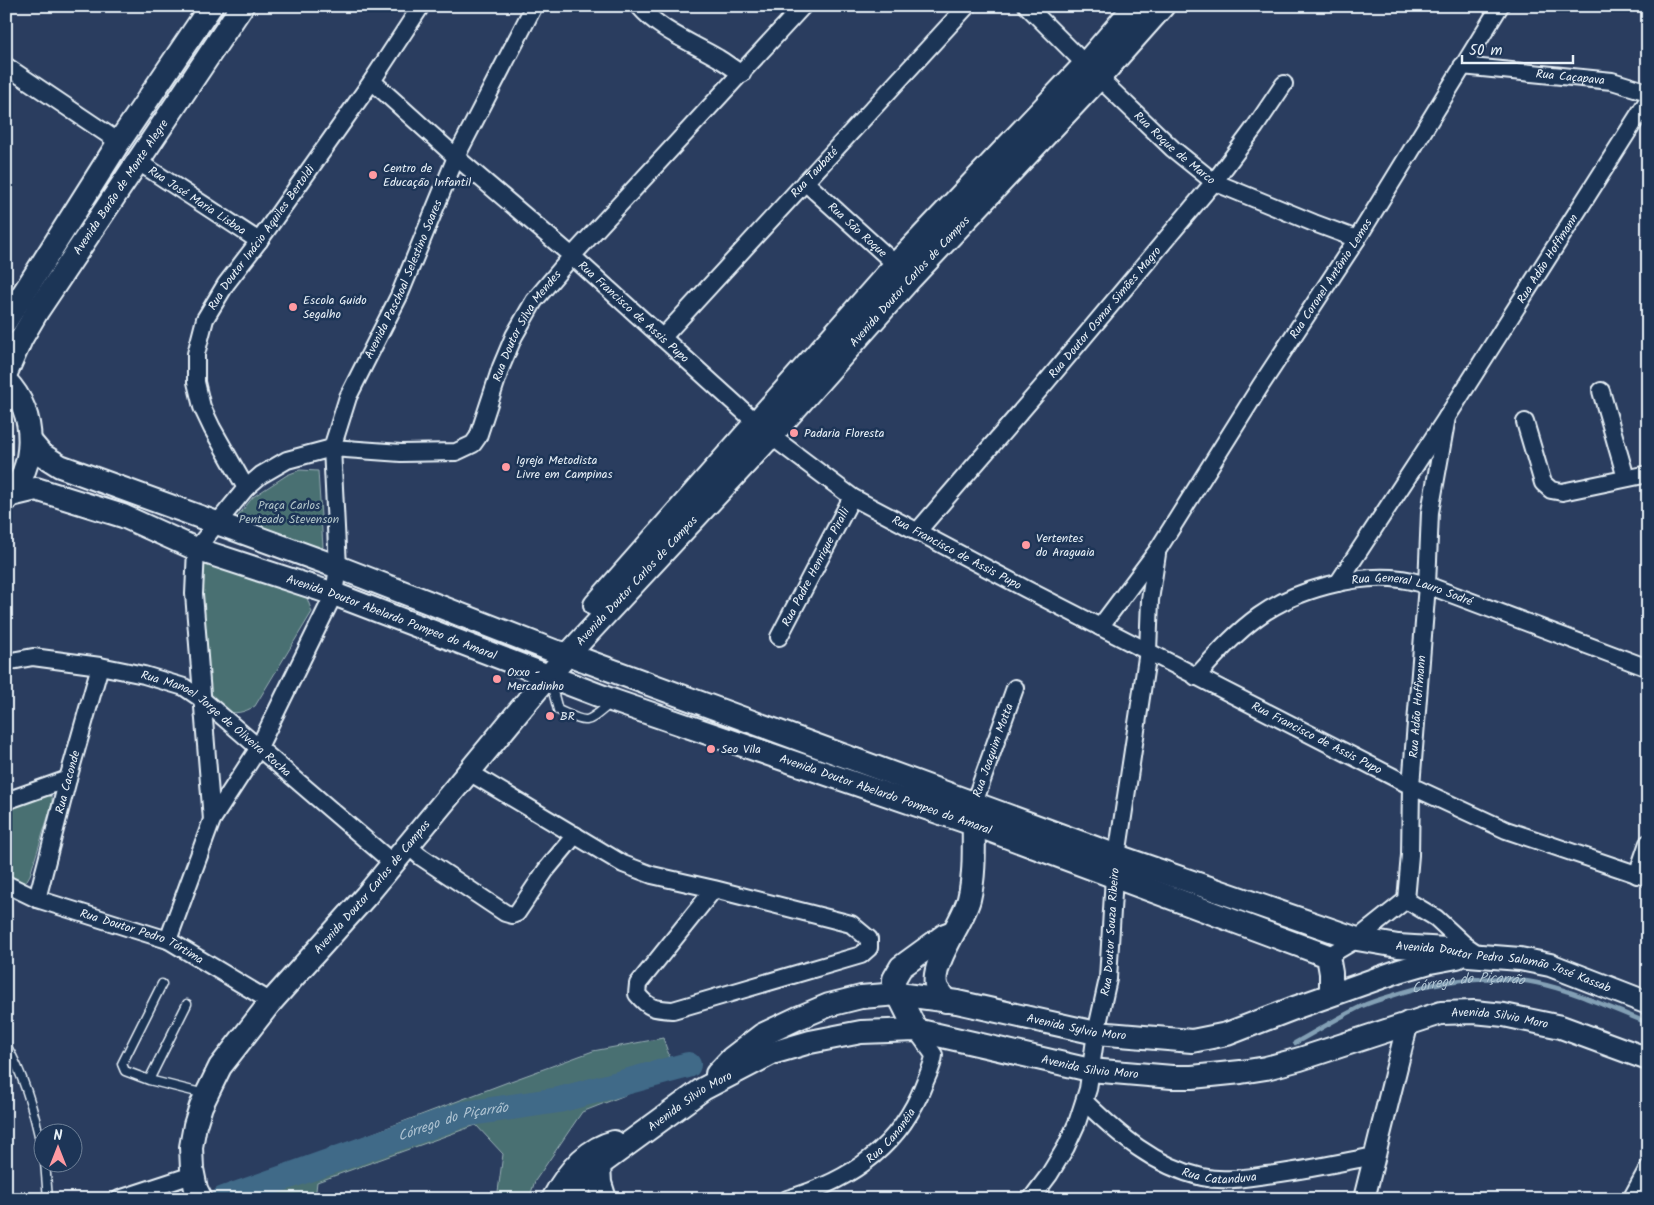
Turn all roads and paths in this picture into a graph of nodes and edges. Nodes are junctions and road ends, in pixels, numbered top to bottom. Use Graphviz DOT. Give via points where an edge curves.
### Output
graph roads {
  1 [pos="211,6"];
  2 [pos="242,6"];
  3 [pos="421,6"];
  4 [pos="534,6"];
  5 [pos="639,6"];
  6 [pos="803,6"];
  7 [pos="967,6"];
  8 [pos="1027,6"];
  9 [pos="1135,6"];
  10 [pos="1163,6"];
  11 [pos="1500,6"];
  12 [pos="6,66"];
  13 [pos="1462,66"];
  14 [pos="1092,71"];
  15 [pos="742,74"];
  16 [pos="372,81"];
  17 [pos="1284,84"];
  18 [pos="1648,92"];
  19 [pos="1648,100"];
  20 [pos="119,142"];
  21 [pos="456,157"];
  22 [pos="137,161"];
  23 [pos="805,182"];
  24 [pos="1214,182"];
  25 [pos="1357,239"];
  26 [pos="259,241"];
  27 [pos="572,256"];
  28 [pos="904,271"];
  29 [pos="6,321"];
  30 [pos="662,338"];
  31 [pos="6,373"];
  32 [pos="6,381"];
  33 [pos="1601,391"];
  34 [pos="1447,417"];
  35 [pos="1525,422"];
  36 [pos="764,429"];
  37 [pos="30,442"];
  38 [pos="332,448"];
  39 [pos="1648,474"];
  40 [pos="1626,478"];
  41 [pos="246,488"];
  42 [pos="852,497"];
  43 [pos="9,498"];
  44 [pos="218,524"];
  45 [pos="916,532"];
  46 [pos="196,549"];
  47 [pos="1157,551"];
  48 [pos="338,567"];
  49 [pos="1338,583"];
  50 [pos="1427,585"];
  51 [pos="334,594"];
  52 [pos="1100,627"];
  53 [pos="779,637"];
  54 [pos="1148,651"];
  55 [pos="562,653"];
  56 [pos="6,662"];
  57 [pos="100,666"];
  58 [pos="1648,668"];
  59 [pos="542,673"];
  60 [pos="1196,677"];
  61 [pos="1015,688"];
  62 [pos="203,700"];
  63 [pos="614,701"];
  64 [pos="745,720"];
  65 [pos="735,743"];
  66 [pos="258,748"];
  67 [pos="469,772"];
  68 [pos="68,779"];
  69 [pos="1411,786"];
  70 [pos="6,801"];
  71 [pos="974,814"];
  72 [pos="212,820"];
  73 [pos="575,834"];
  74 [pos="1648,843"];
  75 [pos="408,846"];
  76 [pos="390,860"];
  77 [pos="1116,866"];
  78 [pos="1642,877"];
  79 [pos="6,884"];
  80 [pos="714,889"];
  81 [pos="37,899"];
  82 [pos="1406,900"];
  83 [pos="956,931"];
  84 [pos="168,940"];
  85 [pos="1357,940"];
  86 [pos="1474,955"];
  87 [pos="1328,956"];
  88 [pos="162,984"];
  89 [pos="898,994"];
  90 [pos="1331,994"];
  91 [pos="266,1000"];
  92 [pos="946,1001"];
  93 [pos="1648,1003"];
  94 [pos="187,1004"];
  95 [pos="1408,1022"];
  96 [pos="916,1030"];
  97 [pos="1096,1033"];
  98 [pos="6,1045"];
  99 [pos="1648,1060"];
  100 [pos="1090,1070"];
  101 [pos="149,1080"];
  102 [pos="703,1089"];
  103 [pos="197,1092"];
  104 [pos="1085,1102"];
  105 [pos="37,1122"];
  106 [pos="634,1138"];
  107 [pos="1374,1156"];
  108 [pos="599,1165"];
  109 [pos="1648,1168"];
  110 [pos="46,1172"];
  111 [pos="192,1192"];
  112 [pos="48,1199"];
  113 [pos="120,1199"];
  114 [pos="553,1199"];
  115 [pos="572,1199"];
  116 [pos="605,1199"];
  117 [pos="788,1199"];
  118 [pos="1031,1199"];
  119 [pos="1364,1199"];
  120 [pos="1631,1199"];
  1 -- 20 [label="main road, Avenida Barão de Monte Alegre"];
  2 -- 22 [label="main road, Avenida Barão de Monte Alegre"];
  3 -- 16 [label="street, Rua Doutor Inácio Aquiles Bertoldi"];
  4 -- 21 [label="street, Avenida Paschoal Selestino Soares"];
  5 -- 15 [label="street" via="648,17 673,34"];
  6 -- 15 [label="street, Rua Doutor Silva Mendes"];
  7 -- 23 [label="street, Rua Taubaté"];
  8 -- 14 [label="street, Rua Roque de Marco"];
  9 -- 14 [label="main road, Avenida Doutor Carlos de Campos"];
  10 -- 14 [label="main road, Avenida Doutor Carlos de Campos"];
  11 -- 13 [label="street, Rua Coronel Antônio Lemos"];
  12 -- 20 [label="street"];
  13 -- 18 [label="street, Rua Caçapava" via="1612,80"];
  13 -- 25 [label="street, Rua Coronel Antônio Lemos"];
  14 -- 24 [label="street, Rua Roque de Marco" via="1173,149"];
  14 -- 28 [label="main road, Avenida Doutor Carlos de Campos"];
  15 -- 27 [label="street, Rua Doutor Silva Mendes"];
  16 -- 21 [label="street, Rua Francisco de Assis Pupo"];
  16 -- 26 [label="street, Rua Doutor Inácio Aquiles Bertoldi"];
  17 -- 24 [label="street, Rua Doutor Osmar Simões Magro"];
  19 -- 34 [label="street, Rua Adão Hoffmann"];
  20 -- 29 [label="main road, Avenida Barão de Monte Alegre"];
  21 -- 27 [label="street, Rua Francisco de Assis Pupo"];
  21 -- 38 [label="street, Avenida Paschoal Selestino Soares" via="400,296 348,397"];
  22 -- 26 [label="street, Rua José Maria Lisboa"];
  22 -- 31 [label="main road, Avenida Barão de Monte Alegre" via="38,310"];
  23 -- 28 [label="street, Rua São Roque"];
  23 -- 30 [label="street, Rua Taubaté"];
  24 -- 25 [label="street, Rua Roque de Marco"];
  24 -- 45 [label="street, Rua Doutor Osmar Simões Magro"];
  25 -- 47 [label="street, Rua Coronel Antônio Lemos"];
  26 -- 41 [label="street, Rua Doutor Inácio Aquiles Bertoldi" via="226,284 205,319 196,354 196,382 202,407"];
  27 -- 30 [label="street, Rua Francisco de Assis Pupo"];
  27 -- 38 [label="street, Rua Doutor Silva Mendes" via="534,301 514,336 473,444 447,452 401,453"];
  28 -- 36 [label="main road, Avenida Doutor Carlos de Campos"];
  30 -- 36 [label="street, Rua Francisco de Assis Pupo"];
  32 -- 37 [label="main road" via="24,408"];
  33 -- 40 [label="street"];
  34 -- 49 [label="street, Rua Adão Hoffmann"];
  34 -- 50 [label="street, Rua Adão Hoffmann" via="1430,512"];
  35 -- 40 [label="street" via="1543,484 1551,490 1562,492"];
  36 -- 42 [label="street, Rua Francisco de Assis Pupo"];
  36 -- 55 [label="main road, Avenida Doutor Carlos de Campos"];
  37 -- 43 [label="main road" via="21,480"];
  37 -- 44 [label="main road, Avenida Doutor Abelardo Pompeo do Amaral" via="60,466"];
  38 -- 41 [label="street" via="287,460"];
  38 -- 48 [label="street, Avenida Paschoal Selestino Soares"];
  39 -- 40 [label="street"];
  41 -- 44 [label="street"];
  42 -- 45 [label="street, Rua Francisco de Assis Pupo"];
  42 -- 53 [label="street, Rua Padre Henrique Piralli"];
  43 -- 46 [label="main road, Avenida Doutor Abelardo Pompeo do Amaral" via="36,489 123,516"];
  44 -- 46 [label="street"];
  44 -- 48 [label="main road, Avenida Doutor Abelardo Pompeo do Amaral"];
  45 -- 52 [label="street, Rua Francisco de Assis Pupo"];
  46 -- 51 [label="main road, Avenida Doutor Abelardo Pompeo do Amaral"];
  46 -- 62 [label="street, Avenida Paschoal Selestino Soares" via="194,594"];
  47 -- 52 [label="street, Rua Coronel Antônio Lemos"];
  47 -- 54 [label="street, Rua Coronel Antônio Lemos" via="1150,600"];
  48 -- 51 [label="street, Avenida Paschoal Selestino Soares"];
  48 -- 55 [label="main road, Avenida Doutor Abelardo Pompeo do Amaral"];
  49 -- 50 [label="street, Rua General Lauro Sodré" via="1401,578"];
  49 -- 60 [label="street, Rua General Lauro Sodré" via="1316,588 1261,615 1235,636"];
  50 -- 58 [label="street, Rua General Lauro Sodré"];
  50 -- 69 [label="street, Rua Adão Hoffmann"];
  51 -- 59 [label="main road, Avenida Doutor Abelardo Pompeo do Amaral"];
  51 -- 66 [label="street, Avenida Paschoal Selestino Soares"];
  52 -- 54 [label="street, Rua Francisco de Assis Pupo"];
  54 -- 60 [label="street, Rua Francisco de Assis Pupo"];
  54 -- 77 [label="street, Rua Doutor Souza Ribeiro"];
  55 -- 59 [label="main road, Avenida Doutor Carlos de Campos"];
  55 -- 64 [label="main road, Avenida Doutor Abelardo Pompeo do Amaral"];
  56 -- 57 [label="street, Rua Manoel Jorge de Oliveira Rocha" via="33,657"];
  57 -- 62 [label="street, Rua Manoel Jorge de Oliveira Rocha" via="184,687"];
  57 -- 68 [label="street, Rua Caconde"];
  59 -- 63 [label="main road, Avenida Doutor Abelardo Pompeo do Amaral"];
  59 -- 63 [label="lane" via="558,710 584,721"];
  59 -- 67 [label="main road, Avenida Doutor Carlos de Campos"];
  59 -- 76 [label="main road, Avenida Doutor Carlos de Campos"];
  60 -- 69 [label="street, Rua Francisco de Assis Pupo"];
  61 -- 71 [label="street, Rua Joaquim Motta"];
  62 -- 66 [label="street, Rua Manoel Jorge de Oliveira Rocha"];
  62 -- 72 [label="street, Avenida Paschoal Selestino Soares"];
  63 -- 65 [label="main road, Avenida Doutor Abelardo Pompeo do Amaral"];
  64 -- 65 [label="main road"];
  64 -- 71 [label="main road, Avenida Doutor Abelardo Pompeo do Amaral"];
  65 -- 71 [label="main road, Avenida Doutor Abelardo Pompeo do Amaral"];
  66 -- 72 [label="street, Avenida Paschoal Selestino Soares"];
  66 -- 76 [label="street, Rua Manoel Jorge de Oliveira Rocha"];
  67 -- 73 [label="street"];
  67 -- 75 [label="main road, Avenida Doutor Carlos de Campos"];
  68 -- 70 [label="street"];
  68 -- 81 [label="street, Rua Caconde"];
  69 -- 78 [label="street, Rua Francisco de Assis Pupo" via="1506,830"];
  69 -- 82 [label="street, Rua Adão Hoffmann"];
  71 -- 77 [label="main road, Avenida Doutor Abelardo Pompeo do Amaral"];
  71 -- 83 [label="main road, Rua Joaquim Motta" via="969,898"];
  72 -- 84 [label="street, Avenida Paschoal Selestino Soares"];
  73 -- 75 [label="street" via="517,913 512,915"];
  73 -- 80 [label="street" via="623,864 652,875"];
  74 -- 78 [label="street"];
  75 -- 76 [label="main road, Avenida Doutor Carlos de Campos"];
  76 -- 91 [label="main road, Avenida Doutor Carlos de Campos"];
  77 -- 85 [label="main road, Avenida Doutor Abelardo Pompeo do Amaral"];
  77 -- 87 [label="main road, Avenida Doutor Abelardo Pompeo do Amaral"];
  77 -- 97 [label="street, Rua Doutor Souza Ribeiro" via="1108,979"];
  79 -- 81 [label="street, Rua Doutor Pedro Tórtima"];
  80 -- 80 [label="street" via="638,984 637,994 645,1004 656,1009 674,1010 862,955 869,948 869,939 851,924"];
  81 -- 84 [label="street, Rua Doutor Pedro Tórtima"];
  82 -- 85 [label="street"];
  82 -- 86 [label="street" via="1436,918"];
  83 -- 89 [label="main road" via="901,967 894,979"];
  83 -- 92 [label="main road, Rua Joaquim Motta" via="936,974 937,987"];
  84 -- 91 [label="street, Rua Doutor Pedro Tórtima"];
  85 -- 86 [label="main road, Avenida Doutor Pedro Salomão José Kassab"];
  85 -- 87 [label="street"];
  86 -- 90 [label="main road, Avenida Sylvio Moro" via="1430,962"];
  86 -- 93 [label="main road, Avenida Doutor Pedro Salomão José Kassab" via="1550,965"];
  87 -- 90 [label="main road"];
  88 -- 101 [label="lane" via="122,1064 124,1071"];
  89 -- 92 [label="main road, Avenida Sylvio Moro"];
  89 -- 96 [label="main road"];
  89 -- 102 [label="main road, Avenida Sylvio Moro" via="861,997 829,1005 779,1026 732,1058"];
  90 -- 97 [label="main road, Avenida Sylvio Moro" via="1227,1034 1192,1041"];
  91 -- 103 [label="main road, Avenida Doutor Carlos de Campos" via="233,1031 210,1064"];
  91 -- 111 [label="main road, Avenida Doutor Carlos de Campos" via="220,1068 202,1106 192,1147"];
  92 -- 97 [label="main road, Avenida Sylvio Moro"];
  94 -- 101 [label="lane"];
  95 -- 99 [label="main road, Avenida Silvio Moro" via="1441,1013 1504,1015 1561,1027"];
  95 -- 100 [label="main road, Avenida Silvio Moro" via="1300,1059 1241,1072 1172,1077"];
  95 -- 107 [label="street"];
  96 -- 100 [label="main road, Avenida Silvio Moro"];
  96 -- 102 [label="main road, Avenida Silvio Moro" via="861,1032 810,1042 772,1053"];
  96 -- 117 [label="street, Rua Cananéia" via="934,1055 920,1098 909,1116 873,1157 846,1176"];
  97 -- 100 [label="street, Rua Doutor Souza Ribeiro"];
  98 -- 105 [label="lane"];
  100 -- 104 [label="street, Rua Doutor Souza Ribeiro"];
  101 -- 103 [label="lane"];
  102 -- 106 [label="main road, Avenida Silvio Moro"];
  103 -- 111 [label="main road, Avenida Doutor Carlos de Campos" via="185,1125 182,1148"];
  104 -- 107 [label="street, Rua Catanduva" via="1140,1149 1175,1168 1202,1177 1238,1179"];
  104 -- 118 [label="street, Rua Doutor Souza Ribeiro" via="1066,1146"];
  106 -- 108 [label="main road, Avenida Silvio Moro"];
  106 -- 114 [label="main road" via="604,1145 586,1155"];
  107 -- 119 [label="street"];
  108 -- 115 [label="main road, Avenida Silvio Moro" via="577,1188"];
  108 -- 116 [label="main road"];
  109 -- 120 [label="street"];
  110 -- 112 [label="lane"];
  111 -- 113 [label="street"];
}
